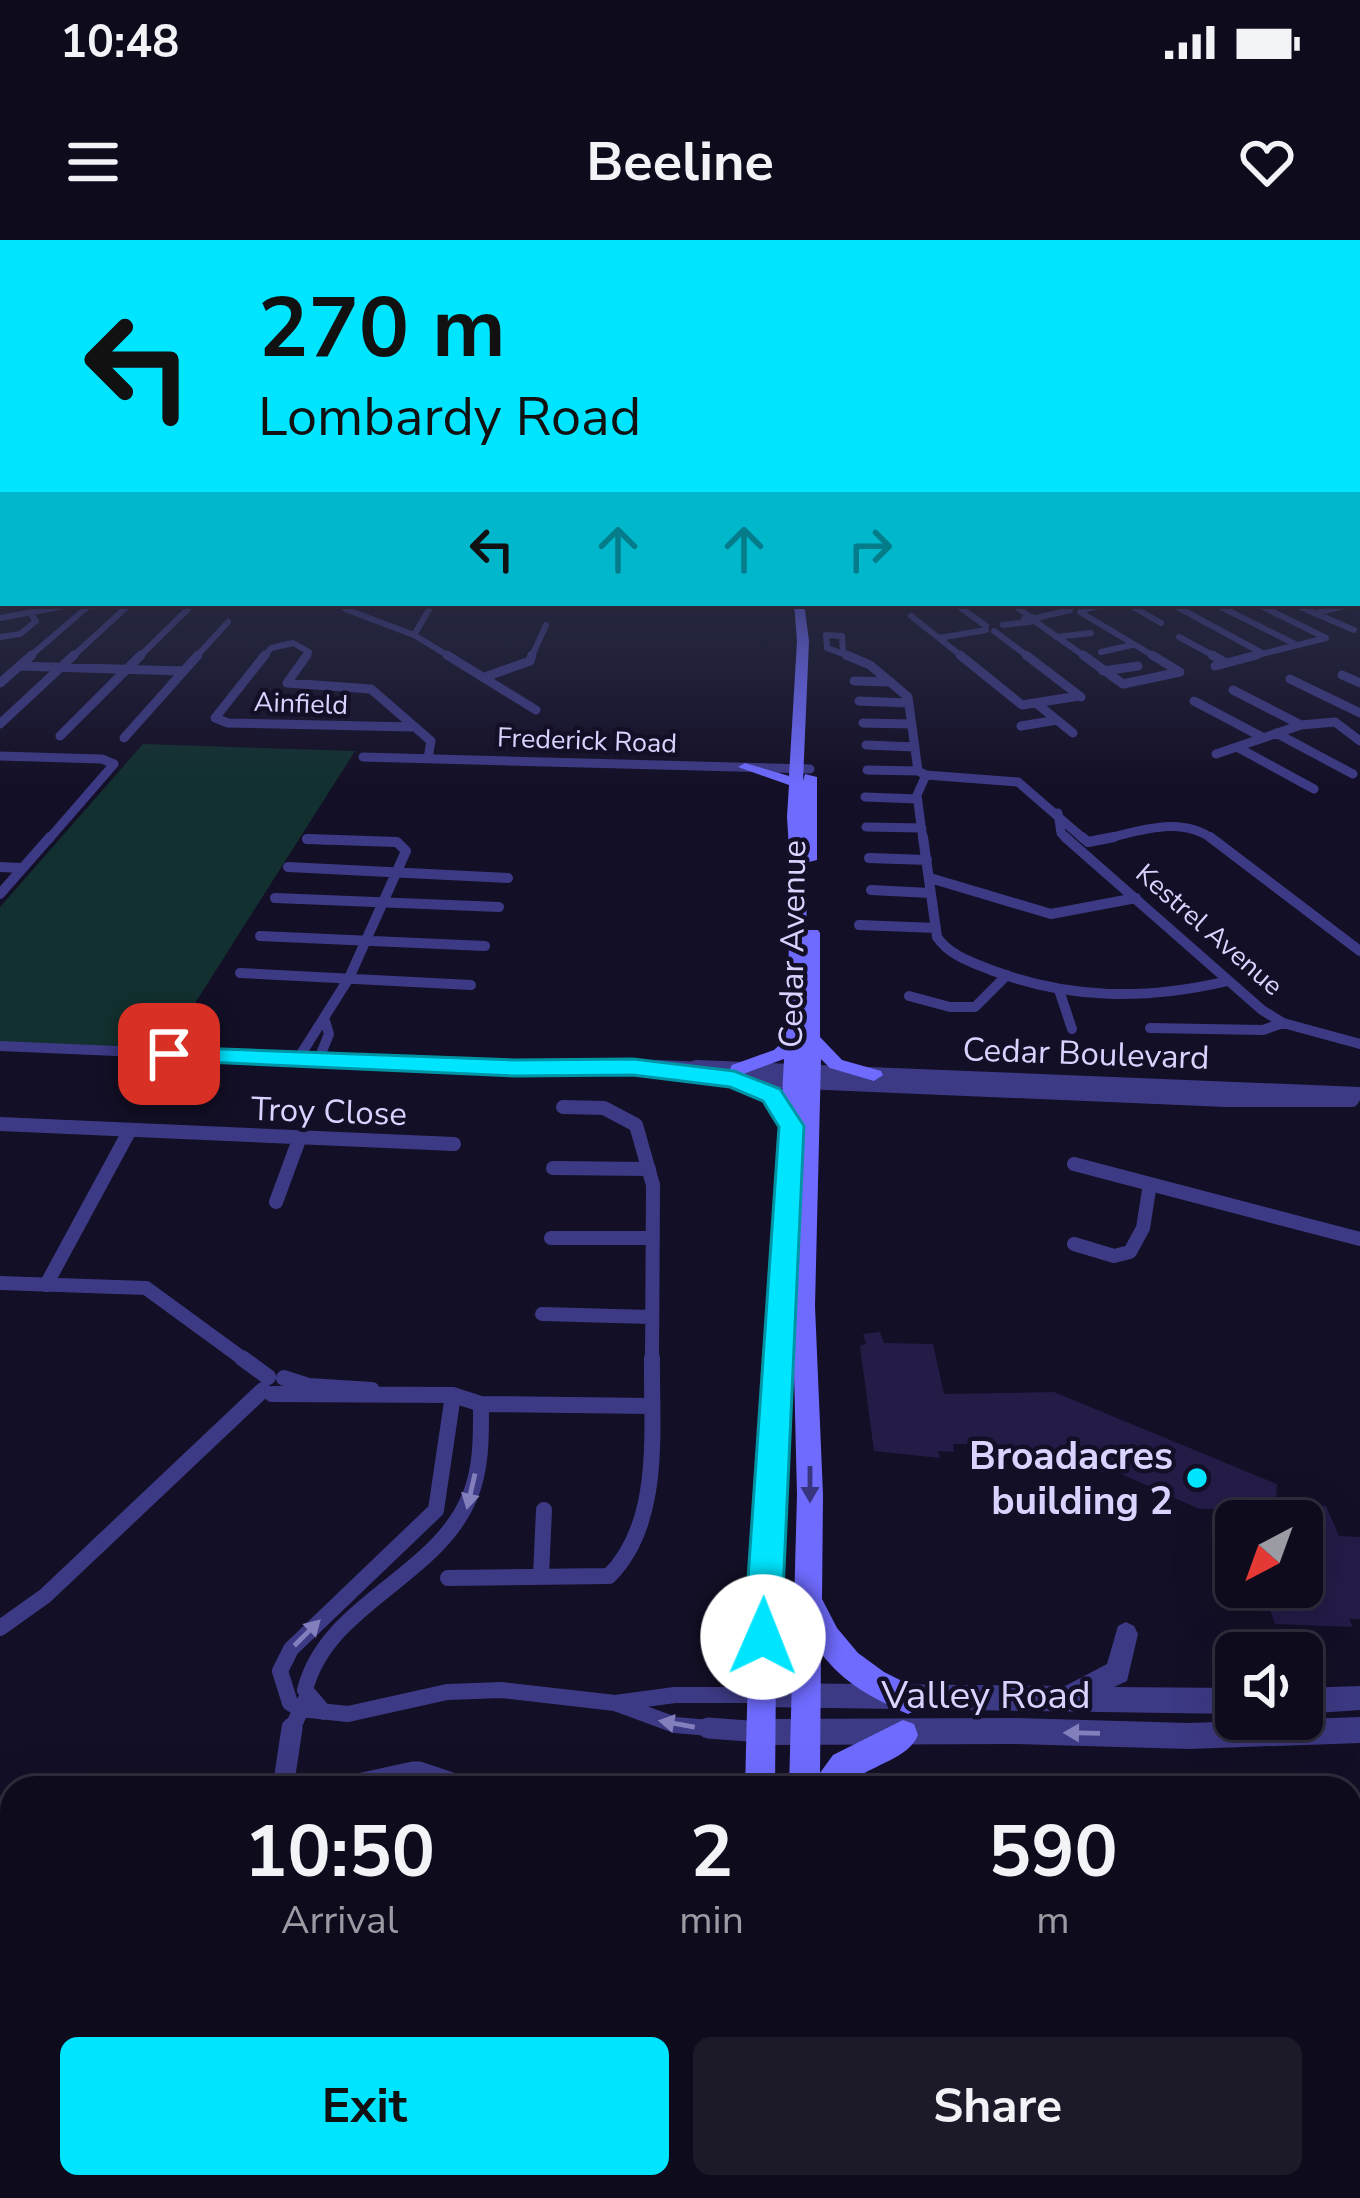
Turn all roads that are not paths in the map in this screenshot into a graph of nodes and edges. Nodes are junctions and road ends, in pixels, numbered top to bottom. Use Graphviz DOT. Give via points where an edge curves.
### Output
graph roads {
  1 [pos="65,606"];
  2 [pos="89,606"];
  3 [pos="128,606"];
  4 [pos="346,606"];
  5 [pos="431,606"];
  6 [pos="802,606"];
  7 [pos="959,606"];
  8 [pos="1016,606"];
  9 [pos="1132,606"];
  10 [pos="1176,606"];
  11 [pos="1219,606"];
  12 [pos="1260,606"];
  13 [pos="1299,606"];
  14 [pos="1337,606"];
  15 [pos="1074,608"];
  16 [pos="188,609"];
  17 [pos="30,613"];
  18 [pos="1317,613"];
  19 [pos="911,616"];
  20 [pos="0,618"];
  21 [pos="1031,619"];
  22 [pos="228,622"];
  23 [pos="1161,622"];
  24 [pos="546,625"];
  25 [pos="993,628"];
  26 [pos="1357,629"];
  27 [pos="272,632"];
  28 [pos="1091,633"];
  29 [pos="414,635"];
  30 [pos="0,637"];
  31 [pos="1179,637"];
  32 [pos="939,638"];
  33 [pos="1056,638"];
  34 [pos="1326,638"];
  35 [pos="285,643"];
  36 [pos="1132,645"];
  37 [pos="1297,645"];
  38 [pos="1101,652"];
  39 [pos="843,653"];
  40 [pos="1262,653"];
  41 [pos="1226,663"];
  42 [pos="1215,665"];
  43 [pos="19,666"];
  44 [pos="1138,666"];
  45 [pos="60,667"];
  46 [pos="126,670"];
  47 [pos="183,671"];
  48 [pos="1103,671"];
  49 [pos="1342,675"];
  50 [pos="485,677"];
  51 [pos="1290,679"];
  52 [pos="854,681"];
  53 [pos="892,682"];
  54 [pos="0,683"];
  55 [pos="1360,683"];
  56 [pos="1233,690"];
  57 [pos="859,701"];
  58 [pos="1194,701"];
  59 [pos="910,703"];
  60 [pos="1036,703"];
  61 [pos="536,710"];
  62 [pos="1359,712"];
  63 [pos="1058,720"];
  64 [pos="1335,722"];
  65 [pos="863,723"];
  66 [pos="0,724"];
  67 [pos="912,724"];
  68 [pos="1301,724"];
  69 [pos="1021,726"];
  70 [pos="412,728"];
  71 [pos="1073,733"];
  72 [pos="1276,733"];
  73 [pos="60,736"];
  74 [pos="1262,737"];
  75 [pos="124,738"];
  76 [pos="1360,741"];
  77 [pos="866,745"];
  78 [pos="915,747"];
  79 [pos="1237,747"];
  80 [pos="1216,754"];
  81 [pos="0,756"];
  82 [pos="363,757"];
  83 [pos="428,758"];
  84 [pos="745,767"];
  85 [pos="867,770"];
  86 [pos="922,773"];
  87 [pos="802,774"];
  88 [pos="1353,774"];
  89 [pos="1314,789"];
  90 [pos="865,797"];
  91 [pos="917,799"];
  92 [pos="866,827"];
  93 [pos="922,828"];
  94 [pos="307,839"];
  95 [pos="1087,848"];
  96 [pos="869,858"];
  97 [pos="927,860"];
  98 [pos="0,867"];
  99 [pos="287,867"];
  100 [pos="21,868"];
  101 [pos="398,871"];
  102 [pos="508,878"];
  103 [pos="930,878"];
  104 [pos="871,890"];
  105 [pos="930,893"];
  106 [pos="0,894"];
  107 [pos="275,898"];
  108 [pos="1136,898"];
  109 [pos="382,902"];
  110 [pos="499,907"];
  111 [pos="859,925"];
  112 [pos="936,928"];
  113 [pos="260,936"];
  114 [pos="366,941"];
  115 [pos="485,946"];
  116 [pos="1360,951"];
  117 [pos="240,973"];
  118 [pos="1007,975"];
  119 [pos="349,978"];
  120 [pos="1228,980"];
  121 [pos="471,985"];
  122 [pos="1060,993"];
  123 [pos="909,995"];
  124 [pos="325,1021"];
  125 [pos="1283,1023"];
  126 [pos="1150,1028"];
  127 [pos="1072,1029"];
  128 [pos="803,1040"];
  129 [pos="1360,1044"];
  130 [pos="0,1046"];
  131 [pos="298,1059"];
  132 [pos="318,1060"];
  133 [pos="737,1074"];
  134 [pos="874,1075"];
  135 [pos="801,1077"];
  136 [pos="1223,1093"];
  137 [pos="1360,1097"];
  138 [pos="562,1107"];
  139 [pos="0,1124"];
  140 [pos="792,1126"];
  141 [pos="130,1130"];
  142 [pos="300,1137"];
  143 [pos="454,1144"];
  144 [pos="1074,1164"];
  145 [pos="553,1168"];
  146 [pos="649,1169"];
  147 [pos="1150,1184"];
  148 [pos="276,1202"];
  149 [pos="551,1238"];
  150 [pos="653,1238"];
  151 [pos="1360,1239"];
  152 [pos="1074,1244"];
  153 [pos="0,1283"];
  154 [pos="46,1285"];
  155 [pos="542,1314"];
  156 [pos="651,1317"];
  157 [pos="272,1385"];
  158 [pos="453,1395"];
  159 [pos="481,1404"];
  160 [pos="651,1406"];
  161 [pos="544,1510"];
  162 [pos="404,1543"];
  163 [pos="421,1562"];
  164 [pos="542,1575"];
  165 [pos="448,1578"];
  166 [pos="807,1599"];
  167 [pos="0,1628"];
  168 [pos="1126,1634"];
  169 [pos="762,1695"];
  170 [pos="1065,1697"];
  171 [pos="1360,1697"];
  172 [pos="804,1698"];
  173 [pos="908,1700"];
  174 [pos="1323,1700"];
  175 [pos="1215,1701"];
  176 [pos="304,1703"];
  177 [pos="615,1703"];
  178 [pos="1360,1730"];
  179 [pos="761,1732"];
  180 [pos="804,1733"];
  181 [pos="903,1735"];
  182 [pos="285,1776"];
  183 [pos="760,1776"];
  184 [pos="804,1776"];
  185 [pos="836,1776"];
  1 -- 17 [label="street"];
  2 -- 43 [label="street"];
  3 -- 45 [label="street"];
  4 -- 29 [label="street"];
  5 -- 29 [label="street"];
  6 -- 87 [label="main road, Cedar Avenue"];
  7 -- 25 [label="street"];
  8 -- 21 [label="street"];
  9 -- 23 [label="street"];
  10 -- 40 [label="street"];
  11 -- 37 [label="street"];
  12 -- 34 [label="street"];
  13 -- 18 [label="street"];
  14 -- 18 [label="street"];
  15 -- 21 [label="street"];
  15 -- 36 [label="street"];
  16 -- 46 [label="street"];
  17 -- 20 [label="street"];
  17 -- 30 [label="street" via="31,627"];
  18 -- 26 [label="street"];
  19 -- 32 [label="street"];
  21 -- 25 [label="street"];
  21 -- 33 [label="street"];
  22 -- 47 [label="street"];
  24 -- 50 [label="street" via="530,661"];
  25 -- 32 [label="street"];
  25 -- 60 [label="street" via="1083,698"];
  26 -- 34 [label="street"];
  27 -- 35 [label="street"];
  28 -- 33 [label="street"];
  29 -- 50 [label="street"];
  31 -- 41 [label="street"];
  32 -- 60 [label="street" via="1022,705"];
  33 -- 48 [label="street"];
  34 -- 37 [label="street"];
  35 -- 70 [label="street, Ainfield" via="309,652 287,683 371,689"];
  35 -- 70 [label="street, Ainfield" via="271,648 216,720"];
  36 -- 38 [label="street"];
  36 -- 48 [label="street" via="1180,673 1131,686"];
  37 -- 40 [label="street"];
  39 -- 53 [label="street"];
  40 -- 41 [label="street"];
  41 -- 42 [label="street"];
  43 -- 45 [label="street"];
  43 -- 54 [label="street"];
  44 -- 48 [label="street"];
  45 -- 46 [label="street"];
  45 -- 66 [label="street"];
  46 -- 47 [label="street"];
  46 -- 73 [label="street"];
  47 -- 75 [label="street"];
  49 -- 55 [label="street"];
  50 -- 61 [label="street"];
  51 -- 62 [label="street"];
  52 -- 53 [label="street"];
  53 -- 59 [label="street"];
  56 -- 68 [label="street"];
  57 -- 59 [label="street"];
  58 -- 74 [label="street"];
  59 -- 67 [label="street"];
  60 -- 63 [label="street"];
  62 -- 64 [label="street"];
  63 -- 69 [label="street"];
  63 -- 71 [label="street"];
  64 -- 68 [label="street"];
  64 -- 76 [label="street"];
  65 -- 67 [label="street"];
  67 -- 78 [label="street"];
  68 -- 72 [label="street"];
  70 -- 83 [label="street, Ainfield" via="431,741"];
  72 -- 74 [label="street"];
  72 -- 88 [label="street"];
  74 -- 79 [label="street"];
  77 -- 78 [label="street"];
  78 -- 86 [label="street"];
  79 -- 80 [label="street"];
  79 -- 89 [label="street"];
  81 -- 100 [label="street" via="114,762"];
  82 -- 83 [label="street, Frederick Road"];
  83 -- 84 [label="street, Frederick Road"];
  84 -- 87 [label="main road"];
  85 -- 86 [label="street, Kestrel Avenue"];
  86 -- 91 [label="street"];
  86 -- 95 [label="street, Kestrel Avenue" via="1011,779 1058,813 1059,830"];
  87 -- 128 [label="main road, Cedar Avenue"];
  90 -- 91 [label="street"];
  91 -- 93 [label="street"];
  92 -- 93 [label="street"];
  93 -- 97 [label="street"];
  94 -- 101 [label="street" via="397,842 406,850"];
  95 -- 108 [label="street, Kestrel Avenue"];
  95 -- 116 [label="street" via="1173,825 1198,827"];
  96 -- 97 [label="street"];
  97 -- 103 [label="street"];
  98 -- 100 [label="street"];
  99 -- 101 [label="street"];
  100 -- 106 [label="street"];
  101 -- 102 [label="street"];
  101 -- 109 [label="street"];
  103 -- 105 [label="street"];
  103 -- 108 [label="street" via="1051,914"];
  104 -- 105 [label="street"];
  105 -- 112 [label="street"];
  107 -- 109 [label="street"];
  108 -- 120 [label="street, Kestrel Avenue"];
  109 -- 110 [label="street"];
  109 -- 114 [label="street"];
  111 -- 112 [label="street"];
  112 -- 118 [label="street" via="945,949"];
  113 -- 114 [label="street"];
  114 -- 115 [label="street"];
  114 -- 119 [label="street"];
  117 -- 119 [label="street"];
  118 -- 122 [label="street"];
  118 -- 123 [label="street" via="975,1006"];
  119 -- 121 [label="street"];
  119 -- 124 [label="street"];
  120 -- 122 [label="street" via="1169,995"];
  120 -- 125 [label="street, Kestrel Avenue"];
  122 -- 127 [label="street"];
  124 -- 131 [label="street"];
  124 -- 132 [label="street" via="329,1034"];
  125 -- 126 [label="street" via="1263,1030"];
  125 -- 129 [label="street, Kestrel Avenue"];
  128 -- 133 [label="main road"];
  128 -- 134 [label="main road" via="836,1064"];
  128 -- 135 [label="main road, Cedar Avenue"];
  130 -- 131 [label="street"];
  131 -- 132 [label="street"];
  132 -- 133 [label="street"];
  133 -- 135 [label="street"];
  133 -- 140 [label="main road" via="769,1093"];
  134 -- 135 [label="street, Cedar Boulevard"];
  134 -- 136 [label="street, Cedar Boulevard"];
  135 -- 136 [label="street, Cedar Boulevard"];
  135 -- 140 [label="main road, Cedar Avenue"];
  135 -- 166 [label="main road, Cedar Avenue, one-way"];
  136 -- 137 [label="street, Cedar Boulevard"];
  138 -- 146 [label="street" via="613,1111 640,1132"];
  139 -- 141 [label="street, Troy Close"];
  140 -- 169 [label="main road, Cedar Avenue"];
  141 -- 142 [label="street, Troy Close"];
  141 -- 154 [label="street"];
  142 -- 143 [label="street, Troy Close"];
  142 -- 148 [label="street"];
  144 -- 147 [label="street"];
  145 -- 146 [label="street"];
  146 -- 150 [label="street"];
  147 -- 151 [label="street"];
  147 -- 152 [label="street" via="1130,1252 1114,1256"];
  149 -- 150 [label="street"];
  150 -- 156 [label="street"];
  153 -- 154 [label="street"];
  154 -- 157 [label="street" via="146,1288"];
  155 -- 156 [label="street"];
  156 -- 160 [label="street"];
  157 -- 158 [label="street" via="293,1398"];
  157 -- 167 [label="street" via="45,1596"];
  158 -- 159 [label="street"];
  158 -- 162 [label="street" via="439,1501"];
  159 -- 160 [label="street"];
  159 -- 163 [label="street, one-way" via="470,1500"];
  160 -- 164 [label="street" via="650,1491 626,1559 609,1576"];
  161 -- 164 [label="street"];
  162 -- 163 [label="street"];
  176 -- 162 [label="street, one-way" via="286,1698 280,1682 291,1649"];
  163 -- 176 [label="street" via="317,1655"];
  164 -- 165 [label="street"];
  166 -- 172 [label="main road, Cedar Avenue"];
  166 -- 173 [label="main road" via="837,1657"];
  168 -- 170 [label="street" via="1112,1679"];
  169 -- 172 [label="street, Valley Road"];
  169 -- 177 [label="street, Valley Road"];
  169 -- 179 [label="main road, Cedar Avenue"];
  170 -- 173 [label="street, Valley Road"];
  170 -- 175 [label="street, Valley Road"];
  171 -- 174 [label="street"];
  172 -- 173 [label="street, Valley Road"];
  172 -- 180 [label="main road, Cedar Avenue"];
  176 -- 177 [label="street, Valley Road" via="348,1714 466,1690"];
  176 -- 182 [label="street" via="289,1734"];
  179 -- 177 [label="street, Valley Road, one-way" via="675,1725"];
  178 -- 181 [label="street, Valley Road, one-way"];
  179 -- 180 [label="street, Valley Road"];
  179 -- 183 [label="main road, Cedar Avenue"];
  180 -- 181 [label="street, Valley Road"];
  180 -- 184 [label="main road, Cedar Avenue"];
  181 -- 185 [label="main road"];
}
